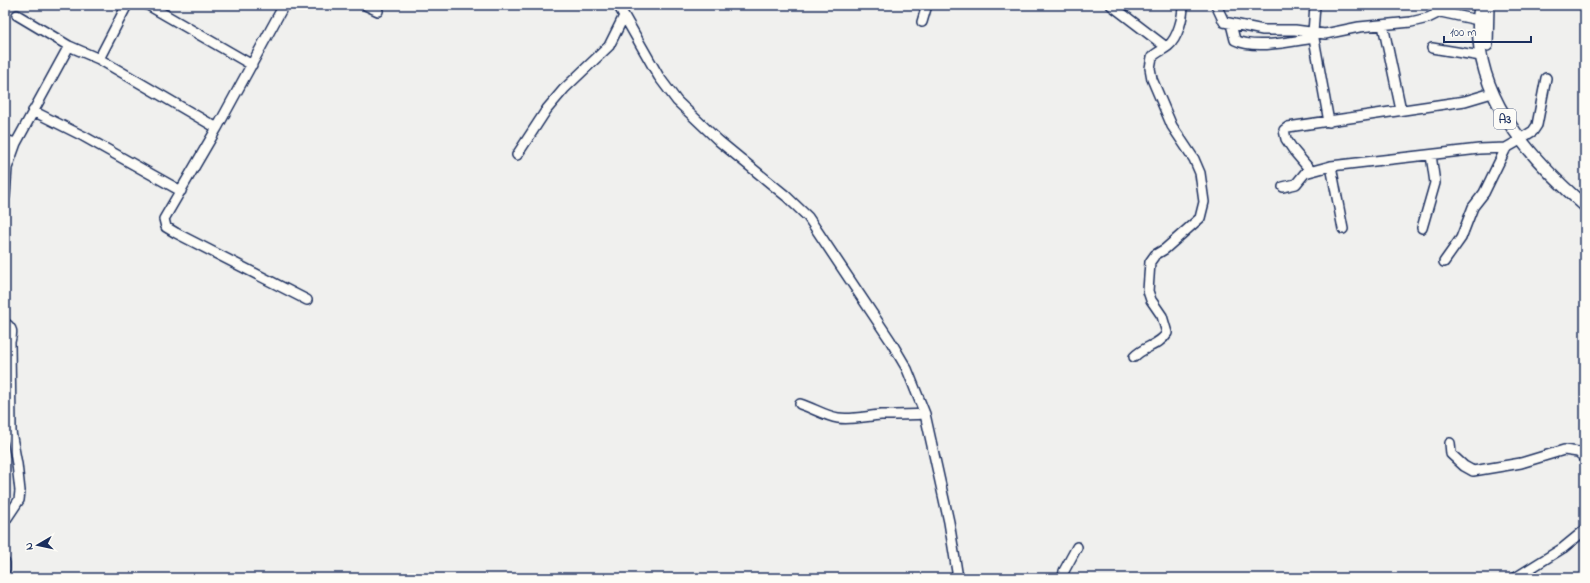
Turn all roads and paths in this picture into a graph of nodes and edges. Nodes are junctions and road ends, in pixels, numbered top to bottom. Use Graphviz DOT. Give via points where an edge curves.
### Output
graph roads {
  1 [pos="127,5"];
  2 [pos="148,5"];
  3 [pos="284,5"];
  4 [pos="365,5"];
  5 [pos="618,5"];
  6 [pos="927,5"];
  7 [pos="1111,5"];
  8 [pos="1183,5"];
  9 [pos="1216,5"];
  10 [pos="1316,5"];
  11 [pos="1480,5"];
  12 [pos="1488,5"];
  13 [pos="1437,8"];
  14 [pos="378,11"];
  15 [pos="17,15"];
  16 [pos="624,16"];
  17 [pos="1478,20"];
  18 [pos="922,22"];
  19 [pos="1231,24"];
  20 [pos="1383,25"];
  21 [pos="1314,36"];
  22 [pos="69,46"];
  23 [pos="1166,47"];
  24 [pos="1432,48"];
  25 [pos="1482,56"];
  26 [pos="99,59"];
  27 [pos="252,65"];
  28 [pos="1546,78"];
  29 [pos="1492,93"];
  30 [pos="1401,110"];
  31 [pos="33,111"];
  32 [pos="1329,122"];
  33 [pos="217,128"];
  34 [pos="1522,138"];
  35 [pos="5,140"];
  36 [pos="16,143"];
  37 [pos="1506,148"];
  38 [pos="517,155"];
  39 [pos="1431,155"];
  40 [pos="1331,166"];
  41 [pos="1311,170"];
  42 [pos="1283,187"];
  43 [pos="182,191"];
  44 [pos="5,196"];
  45 [pos="1585,196"];
  46 [pos="1585,206"];
  47 [pos="1422,228"];
  48 [pos="1343,229"];
  49 [pos="1444,262"];
  50 [pos="307,300"];
  51 [pos="5,323"];
  52 [pos="8,344"];
  53 [pos="1134,357"];
  54 [pos="800,404"];
  55 [pos="925,414"];
  56 [pos="1450,443"];
  57 [pos="1585,458"];
  58 [pos="5,521"];
  59 [pos="1585,530"];
  60 [pos="1077,547"];
  61 [pos="5,562"];
  62 [pos="5,569"];
  63 [pos="958,578"];
  64 [pos="1063,578"];
  65 [pos="1515,578"];
  1 -- 26 [label="street"];
  2 -- 27 [label="street"];
  3 -- 27 [label="street"];
  4 -- 14 [label="street"];
  5 -- 16 [label="street"];
  6 -- 18 [label="street"];
  7 -- 23 [label="street"];
  8 -- 23 [label="street" via="1175,36"];
  9 -- 19 [label="street" via="1223,21"];
  10 -- 21 [label="street"];
  11 -- 17 [label="main road, A3"];
  12 -- 34 [label="main road, A3" via="1487,50 1494,79"];
  13 -- 17 [label="street"];
  13 -- 20 [label="street" via="1436,14 1428,18"];
  15 -- 22 [label="street"];
  16 -- 38 [label="street" via="609,46 547,109"];
  16 -- 55 [label="street" via="659,77 678,101 719,141 808,217 890,340 906,369"];
  17 -- 25 [label="main road, A3"];
  19 -- 21 [label="street" via="1263,30 1295,30"];
  19 -- 21 [label="street" via="1235,40 1247,44 1289,42"];
  20 -- 21 [label="street"];
  20 -- 30 [label="street"];
  21 -- 32 [label="street"];
  22 -- 26 [label="street"];
  22 -- 31 [label="street"];
  23 -- 53 [label="street" via="1152,57 1152,79 1172,126 1194,159 1200,173 1204,202 1200,218 1150,262 1148,291 1162,316 1167,333 1162,341 1140,350"];
  24 -- 25 [label="street"];
  25 -- 29 [label="main road, A3"];
  26 -- 33 [label="street"];
  27 -- 33 [label="street"];
  28 -- 34 [label="street" via="1537,125"];
  29 -- 30 [label="street" via="1465,101"];
  29 -- 34 [label="main road, A3" via="1502,113"];
  30 -- 32 [label="street"];
  31 -- 36 [label="street"];
  31 -- 43 [label="street"];
  32 -- 41 [label="street" via="1288,127 1284,130 1286,139 1294,151"];
  33 -- 43 [label="street"];
  34 -- 37 [label="street"];
  34 -- 45 [label="main road, A3"];
  34 -- 46 [label="main road, A3" via="1540,165"];
  35 -- 36 [label="street"];
  36 -- 44 [label="street" via="7,168"];
  37 -- 39 [label="street"];
  37 -- 49 [label="street" via="1484,193 1473,207 1461,238"];
  39 -- 40 [label="street"];
  39 -- 47 [label="street" via="1435,182"];
  40 -- 41 [label="street"];
  40 -- 48 [label="street"];
  41 -- 42 [label="street" via="1296,184"];
  43 -- 50 [label="street" via="164,219 166,226"];
  51 -- 52 [label="street" via="12,332"];
  52 -- 58 [label="street" via="11,432 20,491 19,500"];
  54 -- 55 [label="street" via="839,418"];
  55 -- 63 [label="street" via="949,522"];
  56 -- 57 [label="street" via="1452,454 1473,471 1521,464 1564,450 1578,452"];
  59 -- 65 [label="street"];
  60 -- 64 [label="street"];
  61 -- 62 [label="street"];
}
